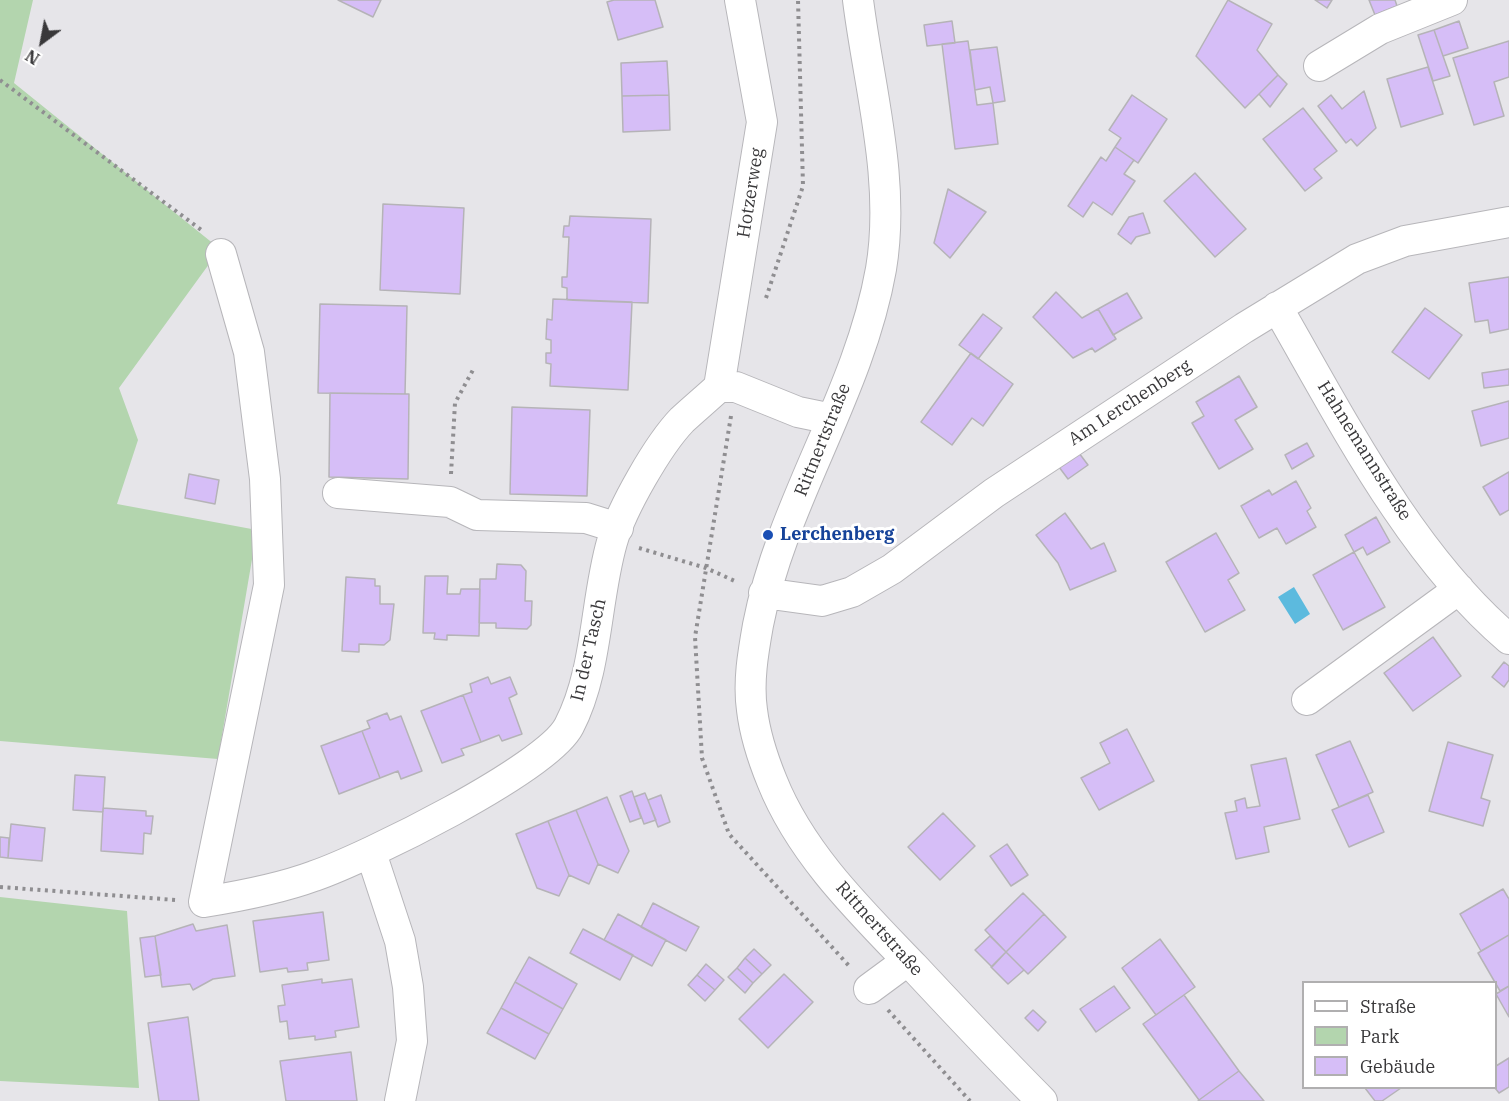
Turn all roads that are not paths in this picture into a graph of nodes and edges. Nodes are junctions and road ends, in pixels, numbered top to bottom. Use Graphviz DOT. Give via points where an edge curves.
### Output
graph roads {
  1 [pos="740,0"];
  2 [pos="858,0"];
  3 [pos="1452,0"];
  4 [pos="1414,7"];
  5 [pos="1319,66"];
  6 [pos="1509,222"];
  7 [pos="220,254"];
  8 [pos="1277,307"];
  9 [pos="728,387"];
  10 [pos="832,419"];
  11 [pos="338,493"];
  12 [pos="615,534"];
  13 [pos="1459,589"];
  14 [pos="764,594"];
  15 [pos="1509,639"];
  16 [pos="1307,700"];
  17 [pos="371,853"];
  18 [pos="907,961"];
  19 [pos="869,989"];
  20 [pos="400,1101"];
  21 [pos="1041,1101"];
  1 -- 9 [label="street, Hotzerweg" via="762,122"];
  2 -- 10 [label="street, Rittnertstraße" via="879,139 886,222 870,318"];
  3 -- 4 [label="street"];
  4 -- 5 [label="street"];
  6 -- 8 [label="street, Am Lerchenberg" via="1396,244 1357,259"];
  7 -- 17 [label="street, In der Tasch" via="249,352 265,479 269,585 204,902 313,877"];
  8 -- 13 [label="street, Hahnemannstraße" via="1398,511"];
  8 -- 14 [label="street, Am Lerchenberg" via="994,493 892,569 852,592 822,601"];
  9 -- 10 [label="street" via="798,412"];
  9 -- 12 [label="street, In der Tasch" via="681,422 642,478"];
  10 -- 14 [label="street, Rittnertstraße"];
  11 -- 12 [label="street" via="450,501 477,515 586,518"];
  12 -- 17 [label="street, In der Tasch" via="584,689 569,727 556,745 531,764"];
  13 -- 15 [label="street, Hahnemannstraße"];
  13 -- 16 [label="street"];
  14 -- 18 [label="street, Rittnertstraße" via="750,688 755,731 773,783 791,819 822,865"];
  17 -- 20 [label="street" via="400,941 408,987 412,1041"];
  18 -- 19 [label="street"];
  18 -- 21 [label="street, Rittnertstraße"];
}
